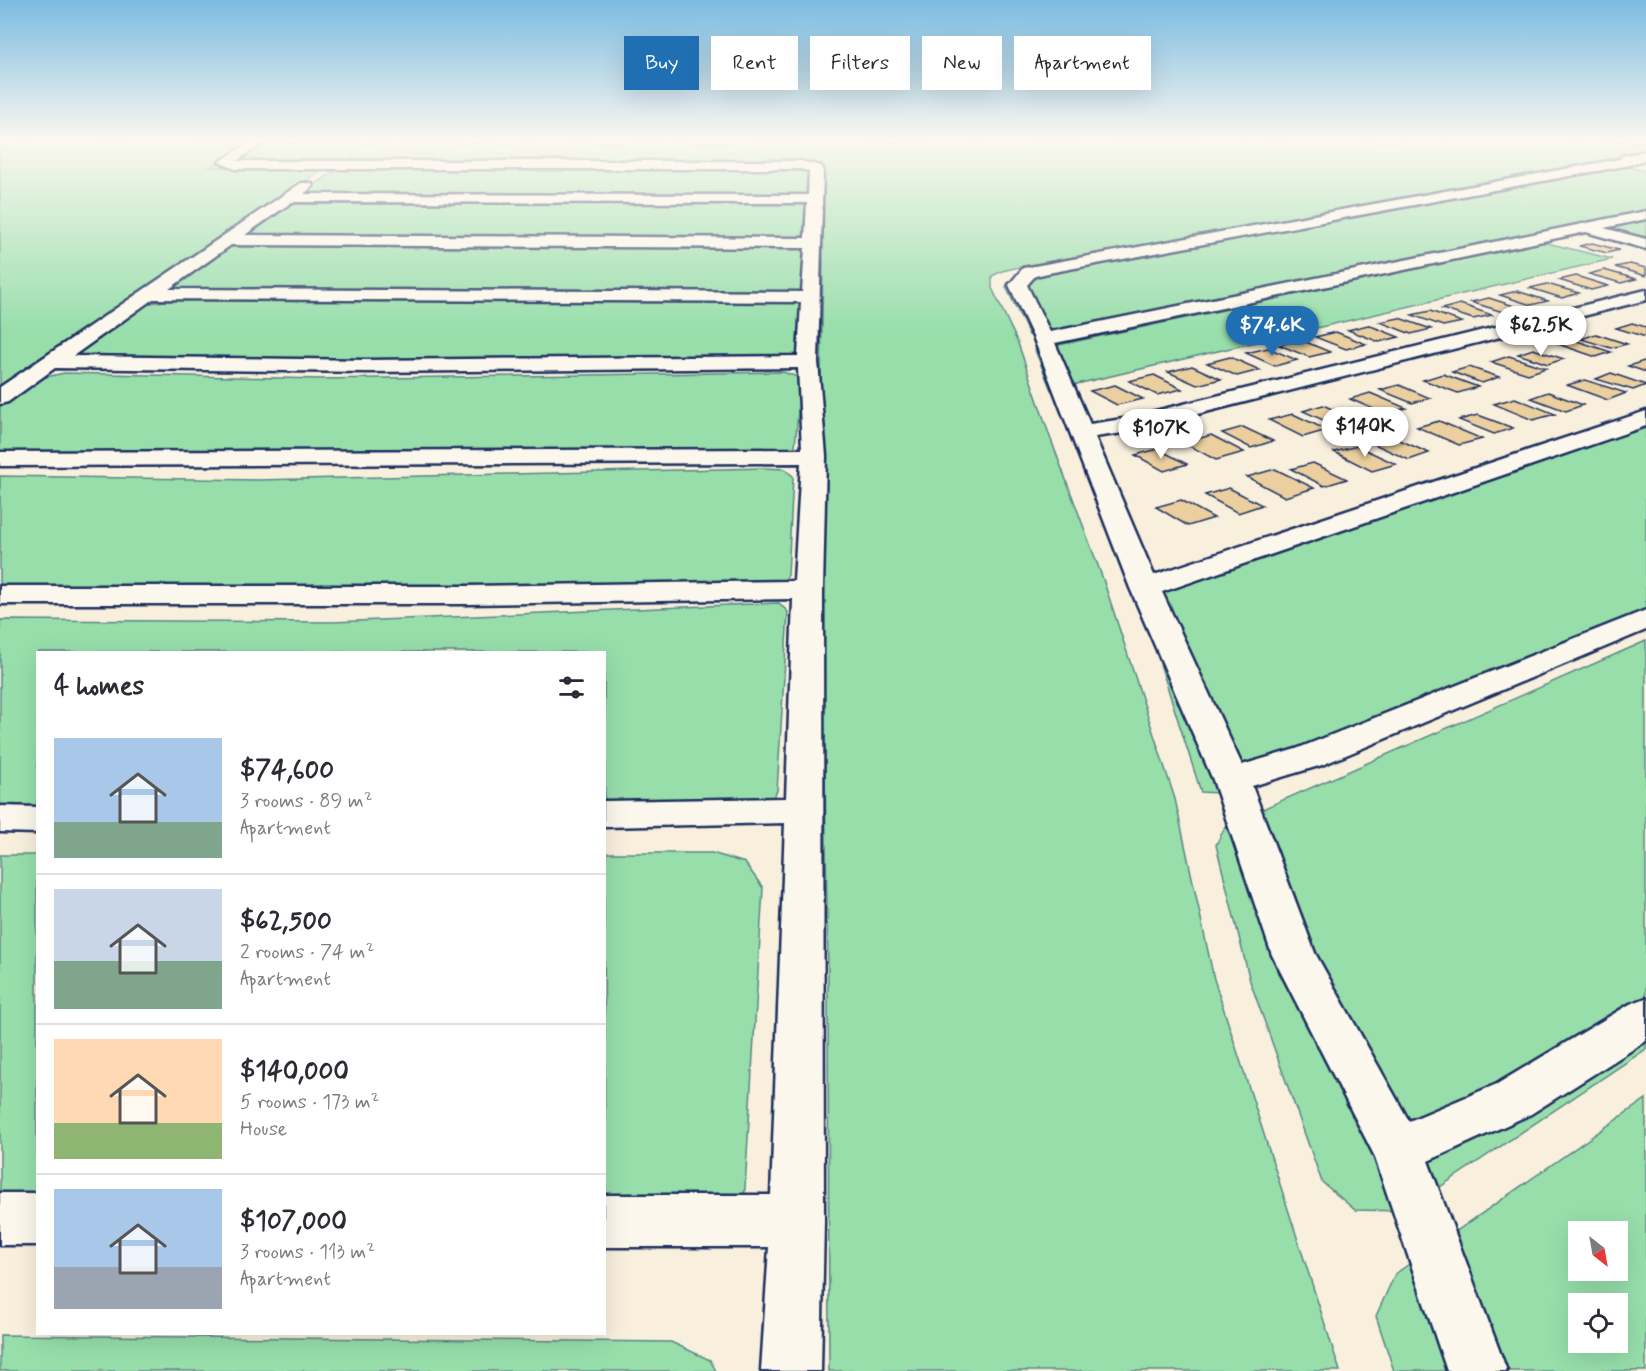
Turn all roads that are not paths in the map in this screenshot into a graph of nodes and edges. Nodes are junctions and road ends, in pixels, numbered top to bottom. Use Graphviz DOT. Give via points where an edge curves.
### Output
graph roads {
  1 [pos="278,205"];
  2 [pos="815,205"];
  3 [pos="1395,205"];
  4 [pos="1646,215"];
  5 [pos="1588,228"];
  6 [pos="228,240"];
  7 [pos="814,243"];
  8 [pos="1646,244"];
  9 [pos="149,294"];
  10 [pos="1646,295"];
  11 [pos="812,297"];
  12 [pos="1044,339"];
  13 [pos="48,362"];
  14 [pos="808,362"];
  15 [pos="0,397"];
  16 [pos="1646,418"];
  17 [pos="1081,432"];
  18 [pos="814,456"];
  19 [pos="0,459"];
  20 [pos="1144,588"];
  21 [pos="808,590"];
  22 [pos="0,596"];
  23 [pos="1646,619"];
  24 [pos="1231,780"];
  25 [pos="805,810"];
  26 [pos="606,814"];
  27 [pos="0,819"];
  28 [pos="36,819"];
  29 [pos="1646,1017"];
  30 [pos="1398,1150"];
  31 [pos="0,1219"];
  32 [pos="36,1219"];
  33 [pos="606,1221"];
  34 [pos="796,1221"];
  35 [pos="791,1371"];
  36 [pos="1477,1371"];
  1 -- 6 [label="street"];
  2 -- 7 [label="street"];
  3 -- 12 [label="street" via="1029,272 1018,285"];
  4 -- 5 [label="street"];
  5 -- 8 [label="street"];
  5 -- 12 [label="street"];
  6 -- 7 [label="street"];
  6 -- 9 [label="street"];
  7 -- 11 [label="street"];
  9 -- 11 [label="street"];
  9 -- 13 [label="street"];
  10 -- 17 [label="street" via="1123,426"];
  11 -- 14 [label="street"];
  12 -- 17 [label="street"];
  13 -- 14 [label="street" via="367,366"];
  13 -- 15 [label="street"];
  14 -- 18 [label="street"];
  16 -- 20 [label="street"];
  17 -- 20 [label="street"];
  18 -- 19 [label="street"];
  18 -- 21 [label="street"];
  20 -- 24 [label="street"];
  21 -- 22 [label="street"];
  21 -- 25 [label="street"];
  23 -- 24 [label="street" via="1309,757"];
  24 -- 30 [label="street" via="1294,956"];
  25 -- 26 [label="street"];
  25 -- 34 [label="street"];
  27 -- 28 [label="street"];
  29 -- 30 [label="street" via="1514,1099"];
  30 -- 36 [label="street"];
  31 -- 32 [label="street"];
  33 -- 34 [label="street"];
  34 -- 35 [label="street"];
}
